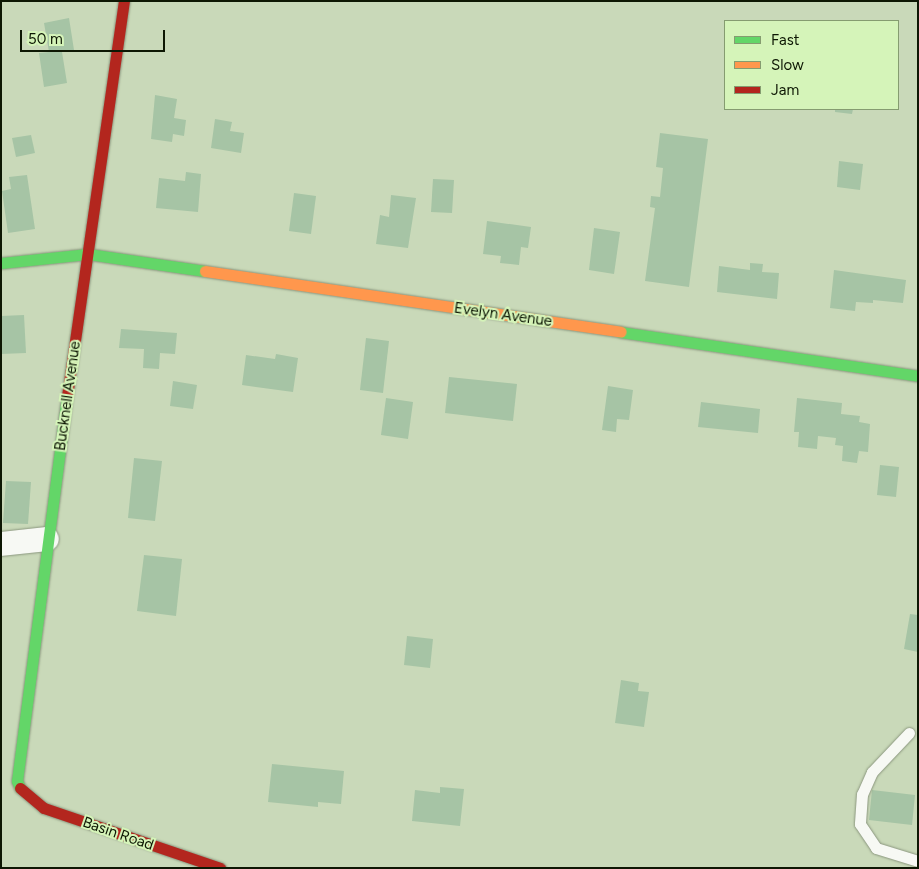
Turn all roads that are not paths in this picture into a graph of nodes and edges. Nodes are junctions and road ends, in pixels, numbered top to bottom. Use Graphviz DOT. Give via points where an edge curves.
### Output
graph roads {
  1 [pos="124,1"];
  2 [pos="88,254"];
  3 [pos="1,263"];
  4 [pos="918,376"];
  5 [pos="48,538"];
  6 [pos="1,544"];
  7 [pos="909,734"];
  8 [pos="21,792"];
  9 [pos="918,861"];
  10 [pos="220,868"];
  1 -- 2 [label="street, Bucknell Avenue"];
  2 -- 3 [label="street, Evelyn Avenue"];
  2 -- 4 [label="street, Evelyn Avenue"];
  2 -- 5 [label="street, Bucknell Avenue"];
  5 -- 6 [label="street"];
  5 -- 8 [label="street, Bucknell Avenue" via="17,765"];
  7 -- 9 [label="lane" via="872,772 862,794 860,824 876,848"];
  8 -- 10 [label="street, Basin Road" via="44,808"];
}
